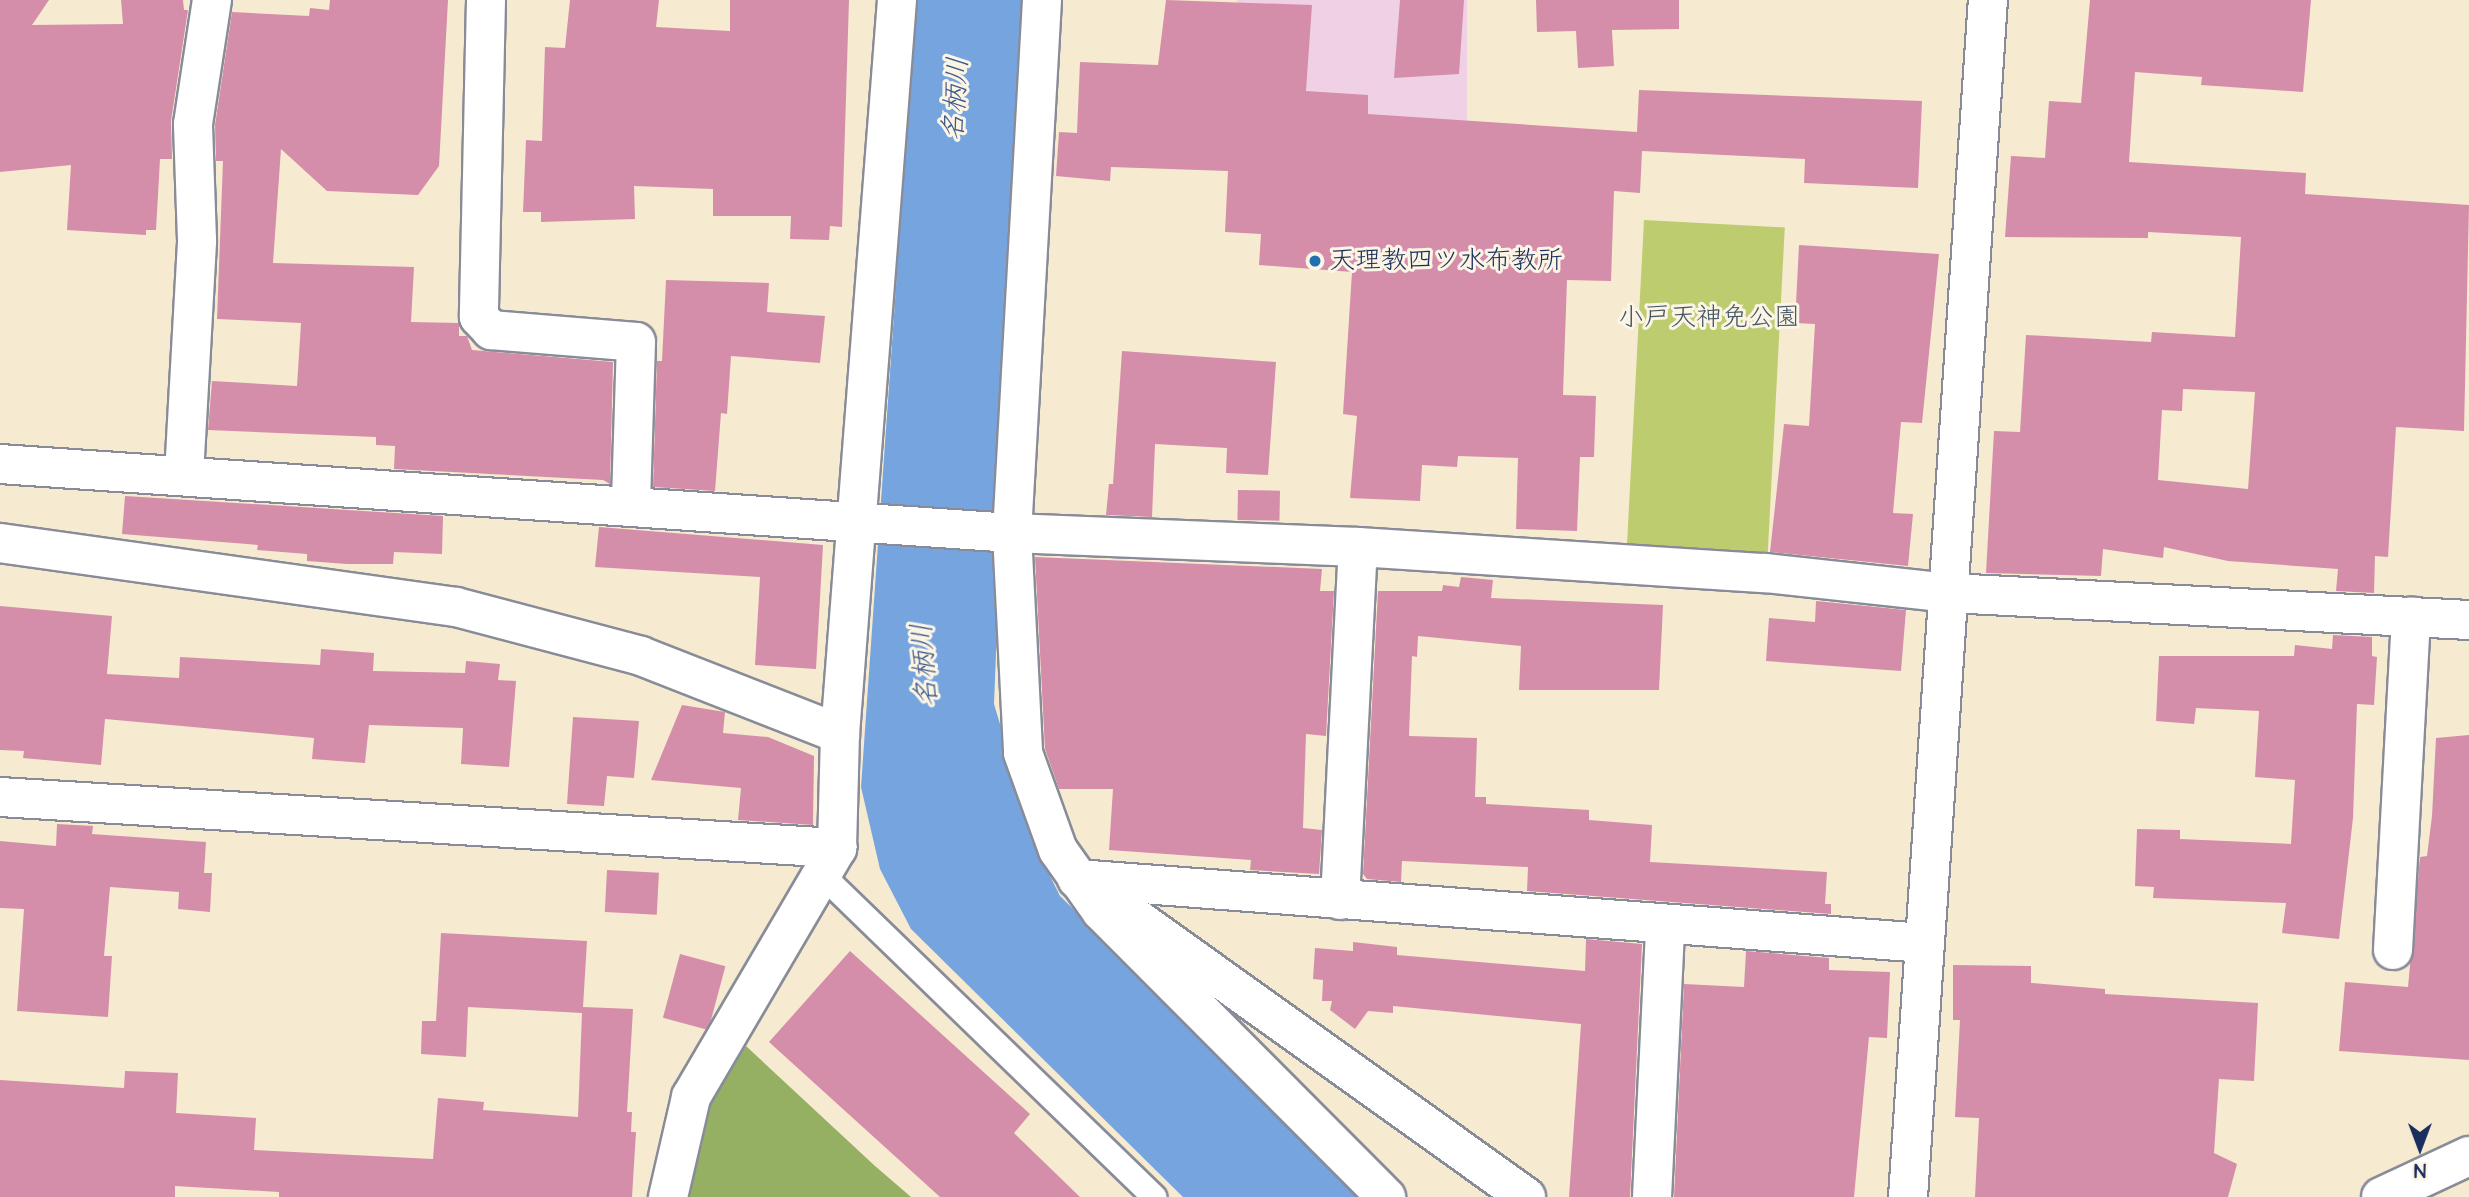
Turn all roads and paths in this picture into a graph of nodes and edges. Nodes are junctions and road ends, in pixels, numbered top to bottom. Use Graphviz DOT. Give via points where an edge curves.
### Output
graph roads {
  1 [pos="212,0"];
  2 [pos="486,0"];
  3 [pos="897,0"];
  4 [pos="1042,0"];
  5 [pos="1988,0"];
  6 [pos="0,464"];
  7 [pos="184,475"];
  8 [pos="631,505"];
  9 [pos="858,520"];
  10 [pos="1012,533"];
  11 [pos="0,543"];
  12 [pos="1358,547"];
  13 [pos="1950,593"];
  14 [pos="2411,616"];
  15 [pos="2469,621"];
  16 [pos="840,734"];
  17 [pos="0,797"];
  18 [pos="829,862"];
  19 [pos="1077,879"];
  20 [pos="1340,900"];
  21 [pos="1665,927"];
  22 [pos="1924,943"];
  23 [pos="2393,950"];
  24 [pos="2469,1156"];
  25 [pos="668,1197"];
  26 [pos="1154,1197"];
  27 [pos="1386,1197"];
  28 [pos="1526,1197"];
  29 [pos="1653,1197"];
  30 [pos="1908,1197"];
  31 [pos="2381,1197"];
  1 -- 7 [label="street" via="193,124 198,240"];
  2 -- 8 [label="street" via="479,317 491,330 636,342"];
  3 -- 9 [label="street"];
  4 -- 10 [label="street"];
  5 -- 13 [label="street"];
  6 -- 7 [label="street"];
  7 -- 8 [label="street"];
  8 -- 9 [label="street"];
  9 -- 10 [label="street"];
  9 -- 16 [label="street"];
  10 -- 12 [label="street"];
  10 -- 19 [label="street" via="1023,753 1058,850"];
  11 -- 16 [label="street" via="456,607 641,656"];
  12 -- 13 [label="street" via="1765,573"];
  12 -- 20 [label="street"];
  13 -- 14 [label="street"];
  13 -- 22 [label="street"];
  14 -- 15 [label="street"];
  14 -- 23 [label="street"];
  16 -- 18 [label="street"];
  17 -- 18 [label="street"];
  18 -- 25 [label="street" via="691,1097"];
  18 -- 26 [label="lane"];
  19 -- 20 [label="street"];
  19 -- 27 [label="street" via="1101,911"];
  19 -- 28 [label="street" via="1147,922"];
  20 -- 21 [label="street"];
  21 -- 22 [label="street"];
  21 -- 29 [label="street"];
  22 -- 30 [label="street"];
  24 -- 31 [label="street"];
}
